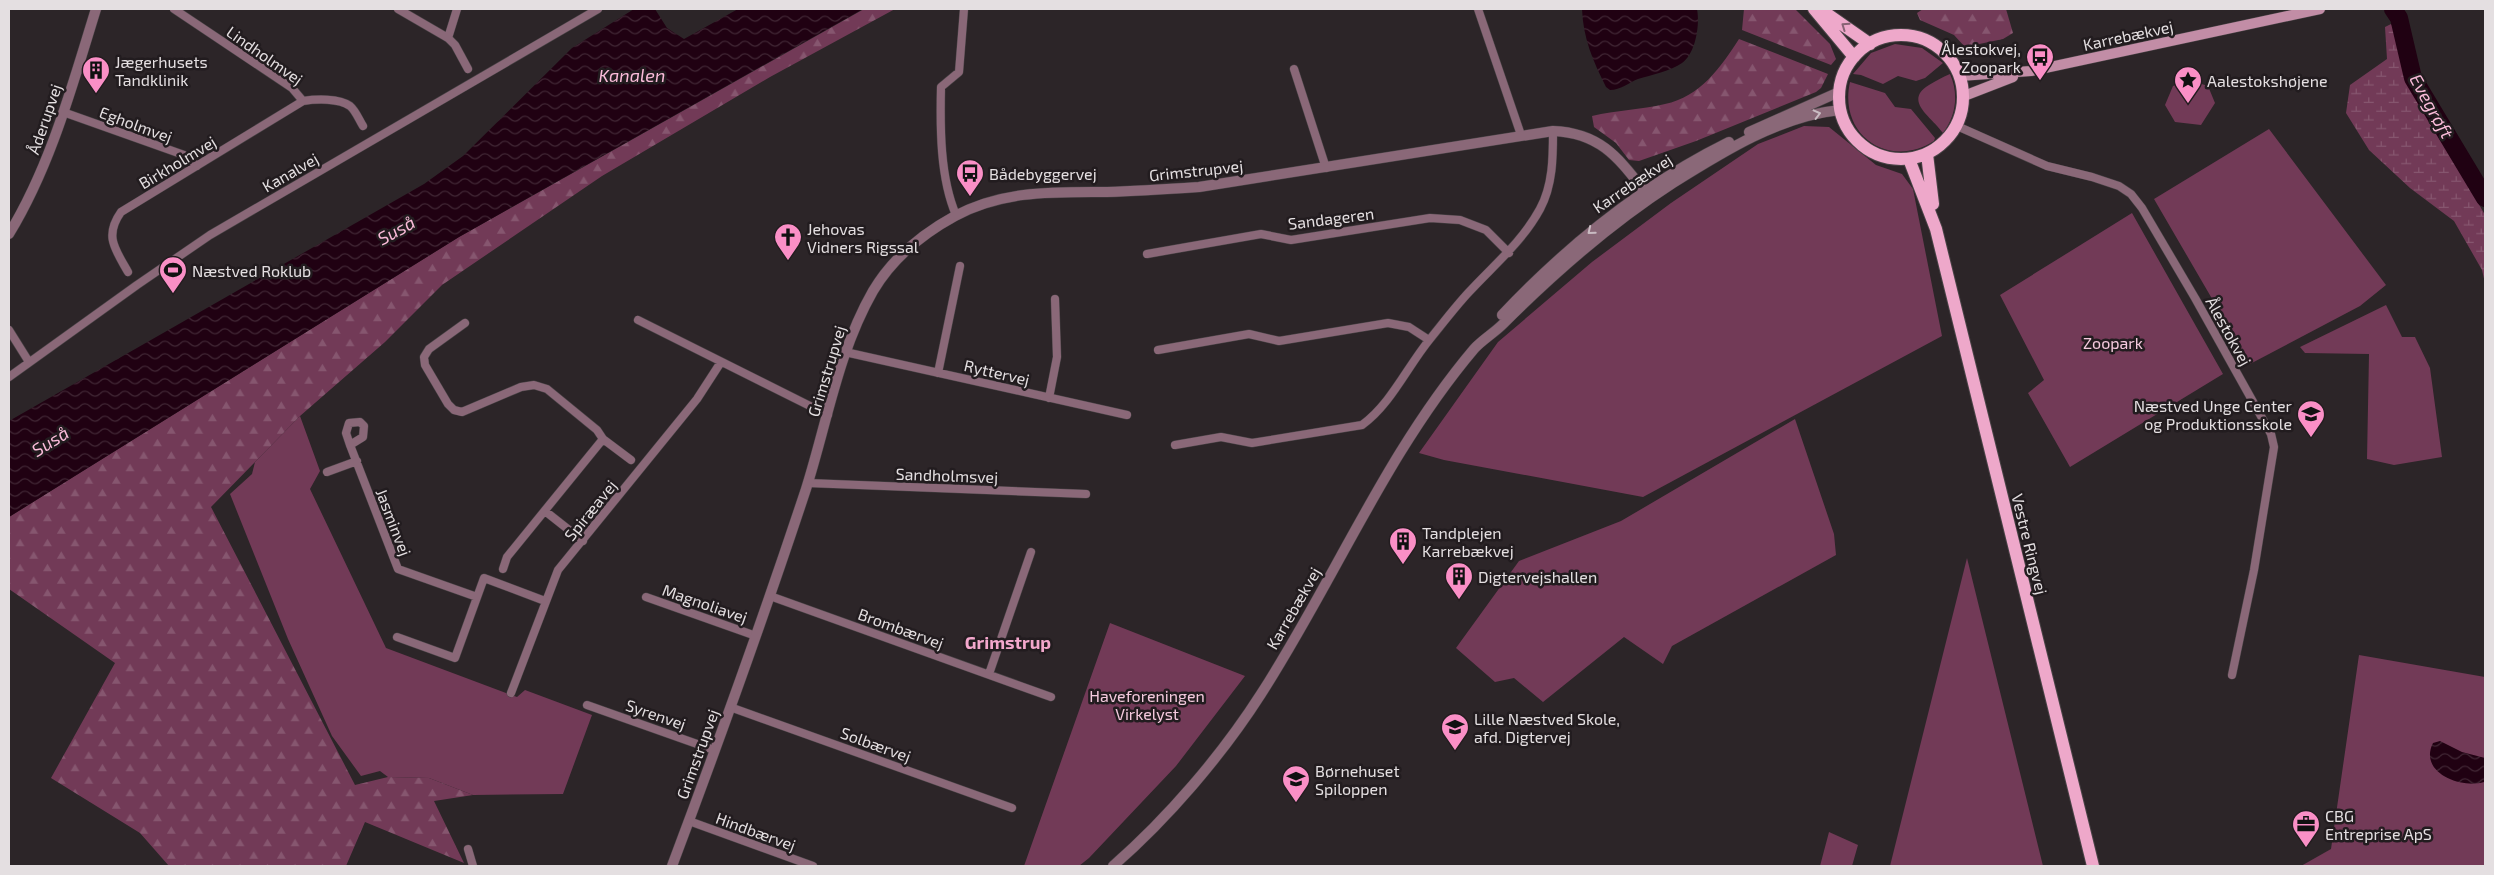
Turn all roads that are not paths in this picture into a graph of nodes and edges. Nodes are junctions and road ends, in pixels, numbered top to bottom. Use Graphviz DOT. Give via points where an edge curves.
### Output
graph roads {
  1 [pos="96,9"];
  2 [pos="174,9"];
  3 [pos="398,9"];
  4 [pos="457,9"];
  5 [pos="598,9"];
  6 [pos="964,9"];
  7 [pos="1478,9"];
  8 [pos="1814,9"];
  9 [pos="1820,9"];
  10 [pos="2320,9"];
  11 [pos="448,38"];
  12 [pos="1870,44"];
  13 [pos="1854,57"];
  14 [pos="468,68"];
  15 [pos="1294,69"];
  16 [pos="2031,71"];
  17 [pos="1960,76"];
  18 [pos="1839,92"];
  19 [pos="1964,96"];
  20 [pos="303,101"];
  21 [pos="1840,110"];
  22 [pos="63,112"];
  23 [pos="363,126"];
  24 [pos="1957,126"];
  25 [pos="1553,131"];
  26 [pos="1521,136"];
  27 [pos="1927,154"];
  28 [pos="1908,159"];
  29 [pos="198,166"];
  30 [pos="1326,168"];
  31 [pos="1647,194"];
  32 [pos="956,215"];
  33 [pos="1936,229"];
  34 [pos="9,234"];
  35 [pos="1509,253"];
  36 [pos="1147,254"];
  37 [pos="960,266"];
  38 [pos="128,272"];
  39 [pos="1055,299"];
  40 [pos="638,320"];
  41 [pos="465,323"];
  42 [pos="9,330"];
  43 [pos="1429,340"];
  44 [pos="1476,347"];
  45 [pos="1158,350"];
  46 [pos="845,352"];
  47 [pos="29,362"];
  48 [pos="721,362"];
  49 [pos="938,373"];
  50 [pos="9,377"];
  51 [pos="1049,398"];
  52 [pos="828,415"];
  53 [pos="1127,416"];
  54 [pos="603,439"];
  55 [pos="350,445"];
  56 [pos="1175,445"];
  57 [pos="631,460"];
  58 [pos="356,461"];
  59 [pos="327,472"];
  60 [pos="808,483"];
  61 [pos="1086,494"];
  62 [pos="545,511"];
  63 [pos="583,541"];
  64 [pos="1031,552"];
  65 [pos="503,569"];
  66 [pos="770,596"];
  67 [pos="477,597"];
  68 [pos="646,597"];
  69 [pos="545,601"];
  70 [pos="756,636"];
  71 [pos="397,637"];
  72 [pos="988,674"];
  73 [pos="2232,675"];
  74 [pos="511,693"];
  75 [pos="1051,697"];
  76 [pos="587,705"];
  77 [pos="730,707"];
  78 [pos="714,750"];
  79 [pos="1012,808"];
  80 [pos="689,822"];
  81 [pos="468,849"];
  82 [pos="473,866"];
  83 [pos="672,866"];
  84 [pos="813,866"];
  85 [pos="1113,866"];
  86 [pos="2093,866"];
  1 -- 22 [label="street, Åderupvej"];
  2 -- 20 [label="street, Lindholmvej" via="292,88"];
  3 -- 11 [label="street"];
  4 -- 11 [label="street"];
  5 -- 47 [label="street, Kanalvej" via="210,235"];
  6 -- 32 [label="street" via="959,72 941,87 940,121 945,168"];
  7 -- 26 [label="street"];
  8 -- 13 [label="main road"];
  12 -- 9 [label="main road, one-way"];
  10 -- 16 [label="main road, Karrebækvej"];
  11 -- 14 [label="street"];
  12 -- 13 [label="main road"];
  12 -- 17 [label="main road" via="1896,35 1922,39 1945,53"];
  13 -- 18 [label="main road" via="1846,68"];
  15 -- 30 [label="street"];
  16 -- 17 [label="main road, Karrebækvej"];
  16 -- 19 [label="main road, Karrebækvej"];
  17 -- 19 [label="main road"];
  18 -- 21 [label="main road"];
  18 -- 31 [label="street, Karrebækvej" via="1718,147"];
  19 -- 24 [label="main road"];
  20 -- 23 [label="street, Lindholmvej" via="315,99 344,103 352,107"];
  20 -- 29 [label="street, Birkholmvej"];
  21 -- 28 [label="main road" via="1851,134 1870,151 1895,159"];
  31 -- 21 [label="street, Karrebækvej, one-way" via="1758,135 1801,118"];
  22 -- 29 [label="street, Egholmvej" via="184,156"];
  22 -- 34 [label="street, Åderupvej" via="34,190"];
  24 -- 27 [label="main road" via="1944,142"];
  24 -- 73 [label="street, Ålestokvej" via="2047,166 2092,177 2119,186 2131,194 2195,298 2271,434 2274,447 2254,570"];
  25 -- 26 [label="street, Grimstrupvej"];
  25 -- 31 [label="street, Grimstrupvej" via="1573,132 1591,138 1619,159"];
  25 -- 35 [label="street" via="1550,182 1541,207"];
  26 -- 30 [label="street, Grimstrupvej"];
  27 -- 28 [label="main road"];
  27 -- 33 [label="main road, Vestre Ringvej"];
  28 -- 33 [label="main road, Vestre Ringvej"];
  29 -- 38 [label="street, Birkholmvej" via="121,212 114,222 113,244"];
  30 -- 32 [label="street, Grimstrupvej" via="1200,187 1016,195"];
  31 -- 44 [label="street, Karrebækvej"];
  31 -- 44 [label="street, Karrebækvej, one-way" via="1588,232 1528,288"];
  32 -- 46 [label="street, Grimstrupvej" via="928,232 893,264 874,289"];
  33 -- 86 [label="main road, Vestre Ringvej"];
  35 -- 36 [label="street, Sandageren" via="1486,230 1460,220 1430,218 1291,240 1261,234"];
  35 -- 43 [label="street" via="1469,292"];
  37 -- 49 [label="street"];
  39 -- 51 [label="street, Ryttervej" via="1057,357"];
  40 -- 48 [label="street"];
  41 -- 54 [label="street" via="429,349 424,357 425,365 448,404 462,412 521,387 534,385 547,389 597,430"];
  42 -- 47 [label="street"];
  43 -- 45 [label="street" via="1409,327 1388,323 1280,341 1249,334"];
  43 -- 56 [label="street" via="1375,415 1362,424 1252,443 1221,437"];
  44 -- 85 [label="street, Karrebækvej" via="1400,454 1261,694 1221,750 1166,813"];
  46 -- 49 [label="street, Ryttervej"];
  46 -- 52 [label="street, Grimstrupvej"];
  47 -- 50 [label="street, Kanalvej"];
  48 -- 52 [label="street"];
  48 -- 63 [label="street, Spiræavej" via="697,399"];
  49 -- 51 [label="street, Ryttervej"];
  51 -- 53 [label="street, Ryttervej"];
  52 -- 60 [label="street, Grimstrupvej"];
  54 -- 57 [label="street"];
  54 -- 62 [label="street"];
  55 -- 58 [label="street, Jasminvej"];
  58 -- 59 [label="street"];
  58 -- 67 [label="street, Jasminvej" via="398,569"];
  60 -- 61 [label="street, Sandholmsvej"];
  60 -- 66 [label="street, Grimstrupvej"];
  62 -- 63 [label="street"];
  62 -- 65 [label="street" via="507,557"];
  63 -- 69 [label="street, Spiræavej" via="558,570"];
  64 -- 72 [label="street"];
  66 -- 70 [label="street, Grimstrupvej"];
  66 -- 72 [label="street, Brombærvej"];
  67 -- 69 [label="street" via="484,578"];
  67 -- 71 [label="street" via="454,658"];
  68 -- 70 [label="street, Magnoliavej"];
  69 -- 74 [label="street, Spiræavej"];
  70 -- 77 [label="street, Grimstrupvej"];
  72 -- 75 [label="street, Brombærvej"];
  76 -- 78 [label="street, Syrenvej"];
  77 -- 78 [label="street, Grimstrupvej"];
  77 -- 79 [label="street, Solbærvej"];
  78 -- 80 [label="street, Grimstrupvej"];
  80 -- 83 [label="street, Grimstrupvej"];
  80 -- 84 [label="street, Hindbærvej"];
  81 -- 82 [label="street"];
}
